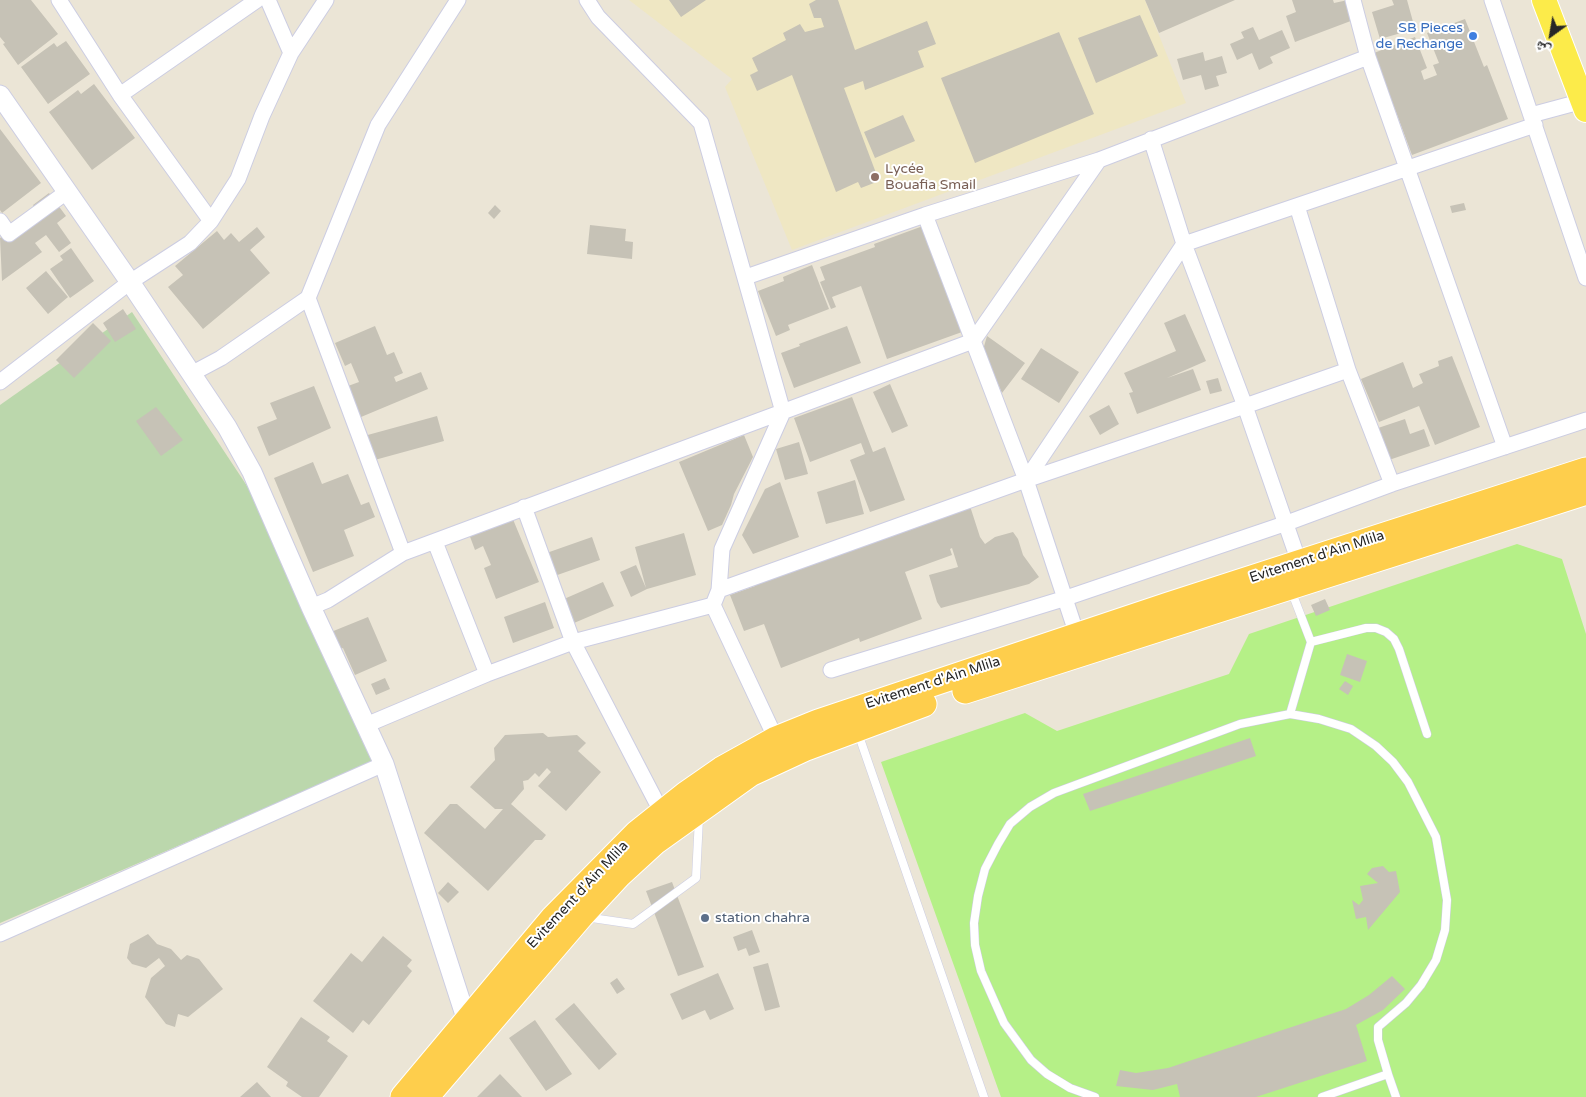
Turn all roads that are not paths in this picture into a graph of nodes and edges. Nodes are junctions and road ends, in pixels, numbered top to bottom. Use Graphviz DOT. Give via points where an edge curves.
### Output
graph roads {
  1 [pos="257,0"];
  2 [pos="268,0"];
  3 [pos="326,0"];
  4 [pos="458,0"];
  5 [pos="587,0"];
  6 [pos="1353,0"];
  7 [pos="1492,0"];
  8 [pos="1544,0"];
  9 [pos="62,1"];
  10 [pos="291,53"];
  11 [pos="1368,57"];
  12 [pos="0,95"];
  13 [pos="120,95"];
  14 [pos="1584,105"];
  15 [pos="1533,120"];
  16 [pos="1152,139"];
  17 [pos="1099,160"];
  18 [pos="1409,167"];
  19 [pos="68,191"];
  20 [pos="1296,206"];
  21 [pos="925,215"];
  22 [pos="0,221"];
  23 [pos="211,221"];
  24 [pos="5,237"];
  25 [pos="1184,244"];
  26 [pos="746,277"];
  27 [pos="1586,278"];
  28 [pos="130,282"];
  29 [pos="308,298"];
  30 [pos="973,341"];
  31 [pos="1348,370"];
  32 [pos="191,374"];
  33 [pos="0,382"];
  34 [pos="1245,406"];
  35 [pos="783,412"];
  36 [pos="1586,420"];
  37 [pos="1505,447"];
  38 [pos="1586,470"];
  39 [pos="1026,480"];
  40 [pos="1392,484"];
  41 [pos="1586,492"];
  42 [pos="524,507"];
  43 [pos="1287,523"];
  44 [pos="436,542"];
  45 [pos="403,553"];
  46 [pos="1299,562"];
  47 [pos="1289,586"];
  48 [pos="719,590"];
  49 [pos="1066,598"];
  50 [pos="713,605"];
  51 [pos="311,607"];
  52 [pos="1077,635"];
  53 [pos="573,642"];
  54 [pos="1311,642"];
  55 [pos="831,670"];
  56 [pos="487,674"];
  57 [pos="1290,714"];
  58 [pos="366,725"];
  59 [pos="856,729"];
  60 [pos="1426,734"];
  61 [pos="776,739"];
  62 [pos="384,764"];
  63 [pos="699,809"];
  64 [pos="662,813"];
  65 [pos="581,916"];
  66 [pos="0,934"];
  67 [pos="473,1027"];
  68 [pos="1388,1074"];
  69 [pos="403,1097"];
  70 [pos="426,1097"];
  71 [pos="984,1097"];
  72 [pos="1095,1097"];
  73 [pos="1322,1097"];
  74 [pos="1396,1097"];
  1 -- 13 [label="street"];
  2 -- 10 [label="street"];
  3 -- 10 [label="street"];
  4 -- 29 [label="street" via="378,125"];
  5 -- 26 [label="street" via="598,17 701,123"];
  6 -- 11 [label="street"];
  7 -- 15 [label="street"];
  8 -- 14 [label="main road"];
  9 -- 13 [label="street"];
  10 -- 23 [label="street" via="238,179"];
  11 -- 16 [label="street"];
  11 -- 18 [label="street"];
  12 -- 19 [label="street"];
  13 -- 23 [label="street"];
  14 -- 15 [label="street"];
  15 -- 18 [label="street"];
  15 -- 27 [label="street"];
  16 -- 17 [label="street"];
  16 -- 25 [label="street"];
  17 -- 21 [label="street"];
  17 -- 30 [label="street"];
  18 -- 20 [label="street"];
  18 -- 37 [label="street"];
  19 -- 24 [label="street"];
  19 -- 28 [label="street"];
  20 -- 25 [label="street"];
  20 -- 31 [label="street"];
  21 -- 26 [label="street"];
  21 -- 30 [label="street"];
  22 -- 24 [label="street"];
  23 -- 28 [label="street" via="190,242"];
  25 -- 34 [label="street"];
  25 -- 39 [label="street"];
  26 -- 35 [label="street"];
  28 -- 32 [label="street"];
  28 -- 33 [label="street"];
  29 -- 32 [label="street" via="221,358"];
  29 -- 45 [label="street"];
  30 -- 35 [label="street"];
  30 -- 39 [label="street"];
  31 -- 34 [label="street"];
  31 -- 40 [label="street"];
  32 -- 51 [label="street" via="227,427 252,472"];
  34 -- 39 [label="street"];
  34 -- 43 [label="street"];
  35 -- 42 [label="street"];
  35 -- 48 [label="street" via="722,549"];
  36 -- 37 [label="street"];
  37 -- 40 [label="street"];
  38 -- 46 [label="highway, Evitement d'Ain Mlila"];
  39 -- 48 [label="street"];
  39 -- 49 [label="street"];
  40 -- 43 [label="street"];
  41 -- 47 [label="highway, Evitement d'Ain Mlila"];
  42 -- 44 [label="street"];
  42 -- 53 [label="street"];
  43 -- 46 [label="street"];
  43 -- 49 [label="street"];
  44 -- 45 [label="street"];
  44 -- 56 [label="street"];
  45 -- 51 [label="street" via="328,600"];
  46 -- 52 [label="highway, Evitement d'Ain Mlila"];
  47 -- 54 [label="lane"];
  47 -- 59 [label="highway, Evitement d'Ain Mlila"];
  48 -- 50 [label="street"];
  49 -- 52 [label="street"];
  49 -- 55 [label="street"];
  50 -- 53 [label="street"];
  50 -- 61 [label="street"];
  51 -- 58 [label="street"];
  52 -- 61 [label="highway, Evitement d'Ain Mlila"];
  53 -- 56 [label="street"];
  53 -- 64 [label="street"];
  54 -- 57 [label="lane"];
  54 -- 60 [label="lane" via="1366,628 1386,632 1398,649"];
  56 -- 58 [label="street"];
  57 -- 68 [label="lane" via="1351,729 1376,746 1408,782 1436,837 1447,900 1445,930 1436,960 1422,985 1378,1027 1378,1040"];
  57 -- 72 [label="lane" via="1240,724 1054,793 1010,824 985,869 976,914 975,945 981,971 1004,1023 1031,1060 1047,1074 1070,1088"];
  58 -- 62 [label="street"];
  59 -- 63 [label="highway, Evitement d'Ain Mlila" via="750,774"];
  59 -- 71 [label="lane"];
  61 -- 64 [label="highway, Evitement d'Ain Mlila" via="722,769"];
  62 -- 66 [label="street"];
  62 -- 67 [label="street"];
  63 -- 65 [label="highway, Evitement d'Ain Mlila" via="618,875"];
  63 -- 65 [label="lane" via="696,878 633,924"];
  64 -- 67 [label="highway, Evitement d'Ain Mlila" via="637,833 553,918"];
  65 -- 67 [label="highway, Evitement d'Ain Mlila"];
  67 -- 69 [label="highway, Evitement d'Ain Mlila"];
  67 -- 70 [label="highway, Evitement d'Ain Mlila"];
  68 -- 73 [label="lane"];
  68 -- 74 [label="lane"];
}
